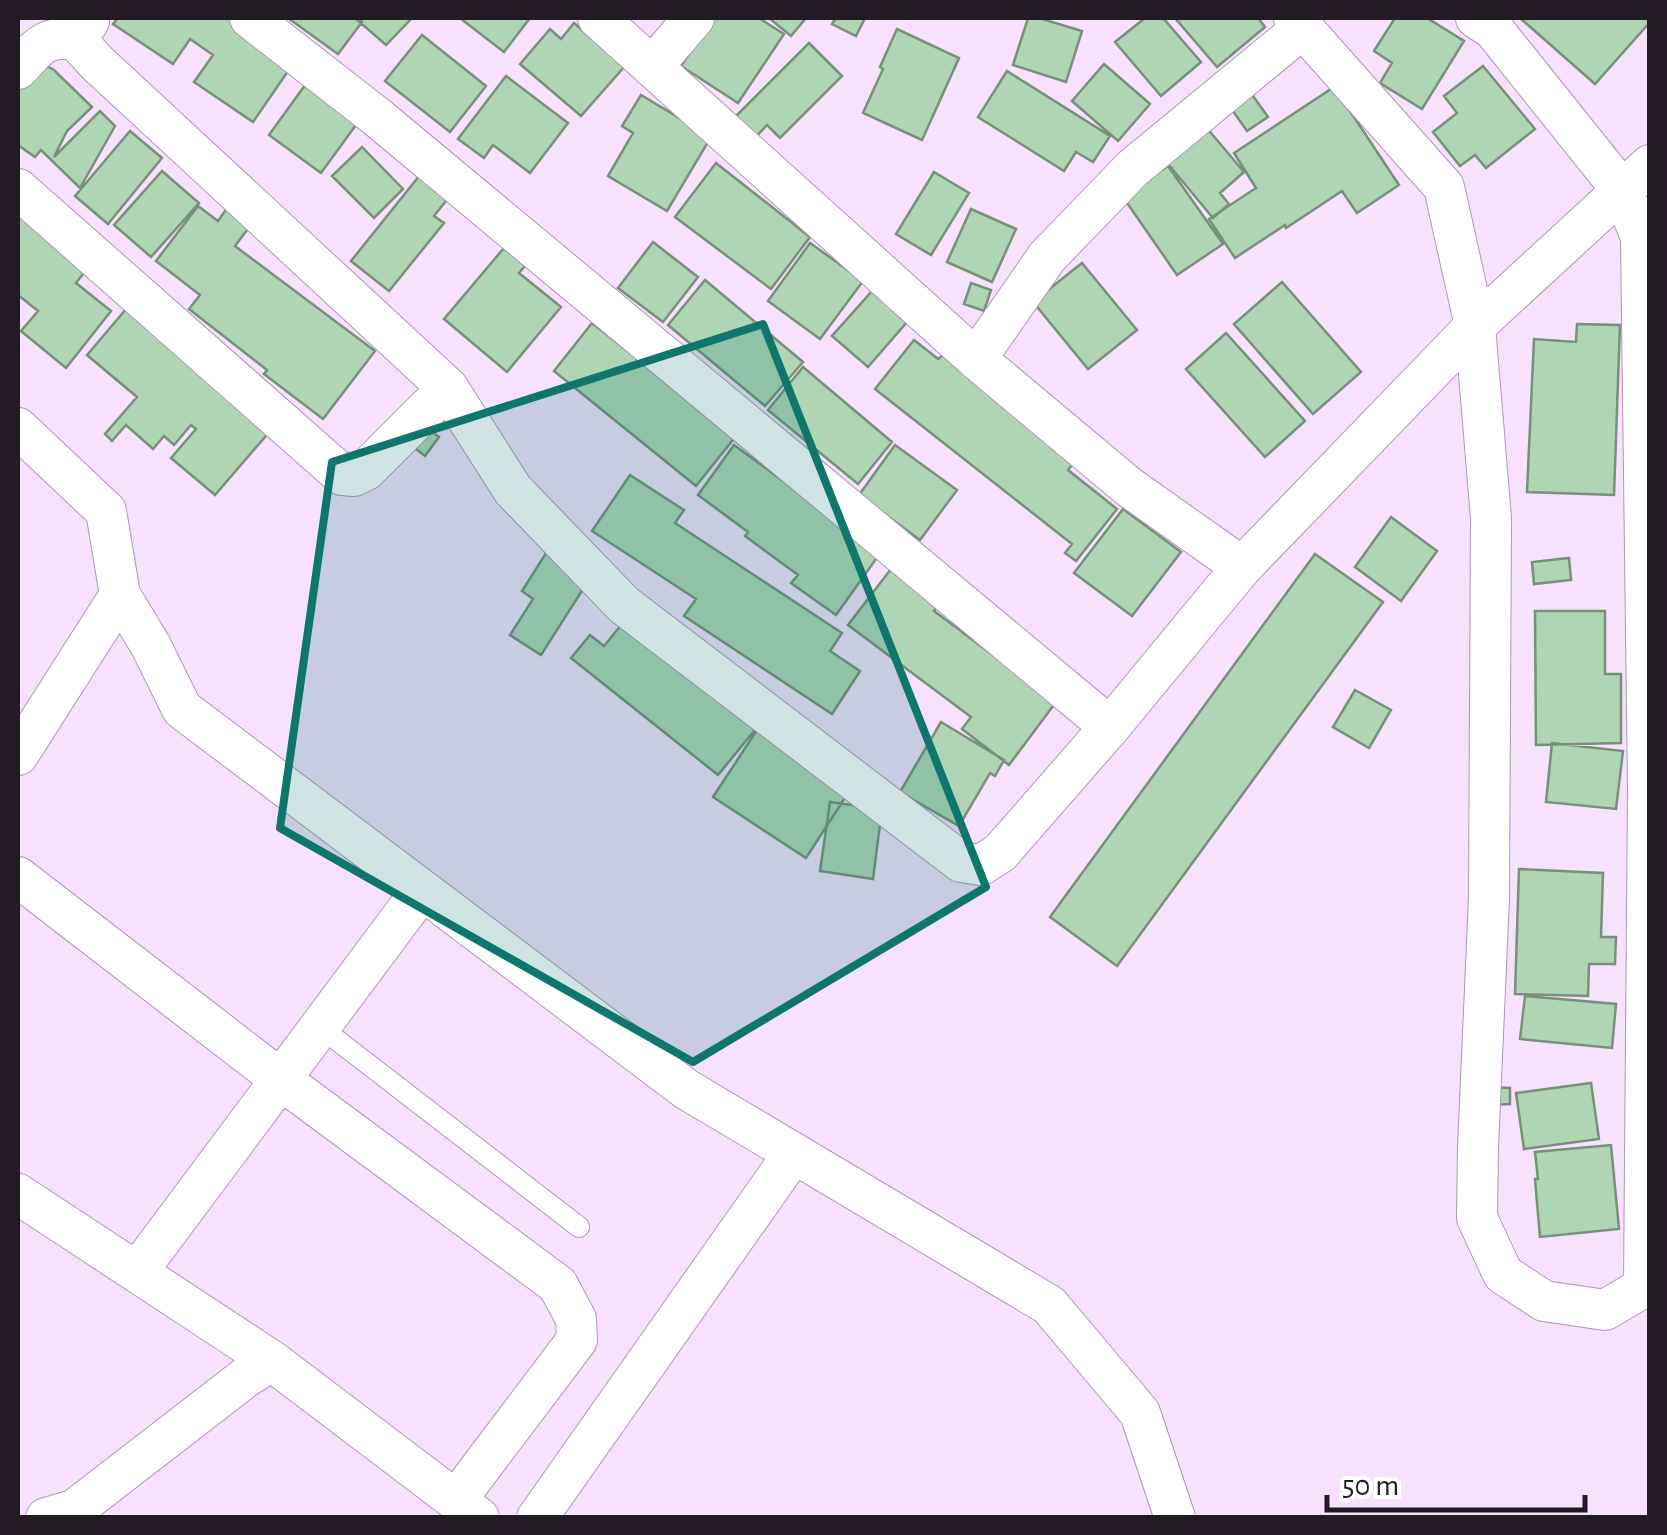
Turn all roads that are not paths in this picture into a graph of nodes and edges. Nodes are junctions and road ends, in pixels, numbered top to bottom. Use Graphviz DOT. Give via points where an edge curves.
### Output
graph roads {
  1 [pos="250,18"];
  2 [pos="598,18"];
  3 [pos="694,18"];
  4 [pos="1476,18"];
  5 [pos="1299,23"];
  6 [pos="84,29"];
  7 [pos="652,66"];
  8 [pos="18,69"];
  9 [pos="1636,178"];
  10 [pos="18,189"];
  11 [pos="1476,326"];
  12 [pos="976,359"];
  13 [pos="448,388"];
  14 [pos="18,428"];
  15 [pos="1242,566"];
  16 [pos="120,595"];
  17 [pos="1110,727"];
  18 [pos="18,755"];
  19 [pos="18,877"];
  20 [pos="422,890"];
  21 [pos="320,1027"];
  22 [pos="280,1079"];
  23 [pos="794,1153"];
  24 [pos="18,1194"];
  25 [pos="579,1227"];
  26 [pos="137,1272"];
  27 [pos="272,1361"];
  28 [pos="467,1509"];
  29 [pos="46,1518"];
  30 [pos="538,1518"];
  31 [pos="1176,1518"];
  1 -- 17 [label="street"];
  2 -- 7 [label="street"];
  3 -- 7 [label="street"];
  4 -- 9 [label="street"];
  5 -- 11 [label="street" via="1444,186"];
  5 -- 12 [label="street" via="1133,168 1046,256"];
  6 -- 8 [label="street" via="42,44"];
  6 -- 13 [label="street" via="97,63"];
  7 -- 12 [label="street"];
  9 -- 11 [label="street"];
  9 -- 11 [label="street" via="1648,789 1644,1287 1605,1310 1544,1301 1503,1274 1477,1218 1489,898 1491,518"];
  10 -- 13 [label="street" via="342,475 366,470"];
  11 -- 15 [label="street"];
  12 -- 15 [label="street" via="1129,486"];
  13 -- 17 [label="street" via="512,490 624,605 961,862 981,866 1000,853"];
  14 -- 16 [label="street" via="106,512"];
  15 -- 17 [label="street"];
  16 -- 18 [label="street"];
  16 -- 20 [label="street" via="182,709"];
  19 -- 22 [label="street"];
  20 -- 21 [label="street"];
  20 -- 23 [label="street" via="686,1088"];
  21 -- 22 [label="street"];
  21 -- 25 [label="lane"];
  22 -- 26 [label="street"];
  22 -- 28 [label="street" via="558,1285 576,1318 577,1340"];
  23 -- 30 [label="street"];
  23 -- 31 [label="street" via="1048,1305 1140,1413"];
  24 -- 26 [label="street"];
  26 -- 27 [label="street"];
  27 -- 28 [label="street"];
  27 -- 29 [label="street" via="74,1510"];
}
